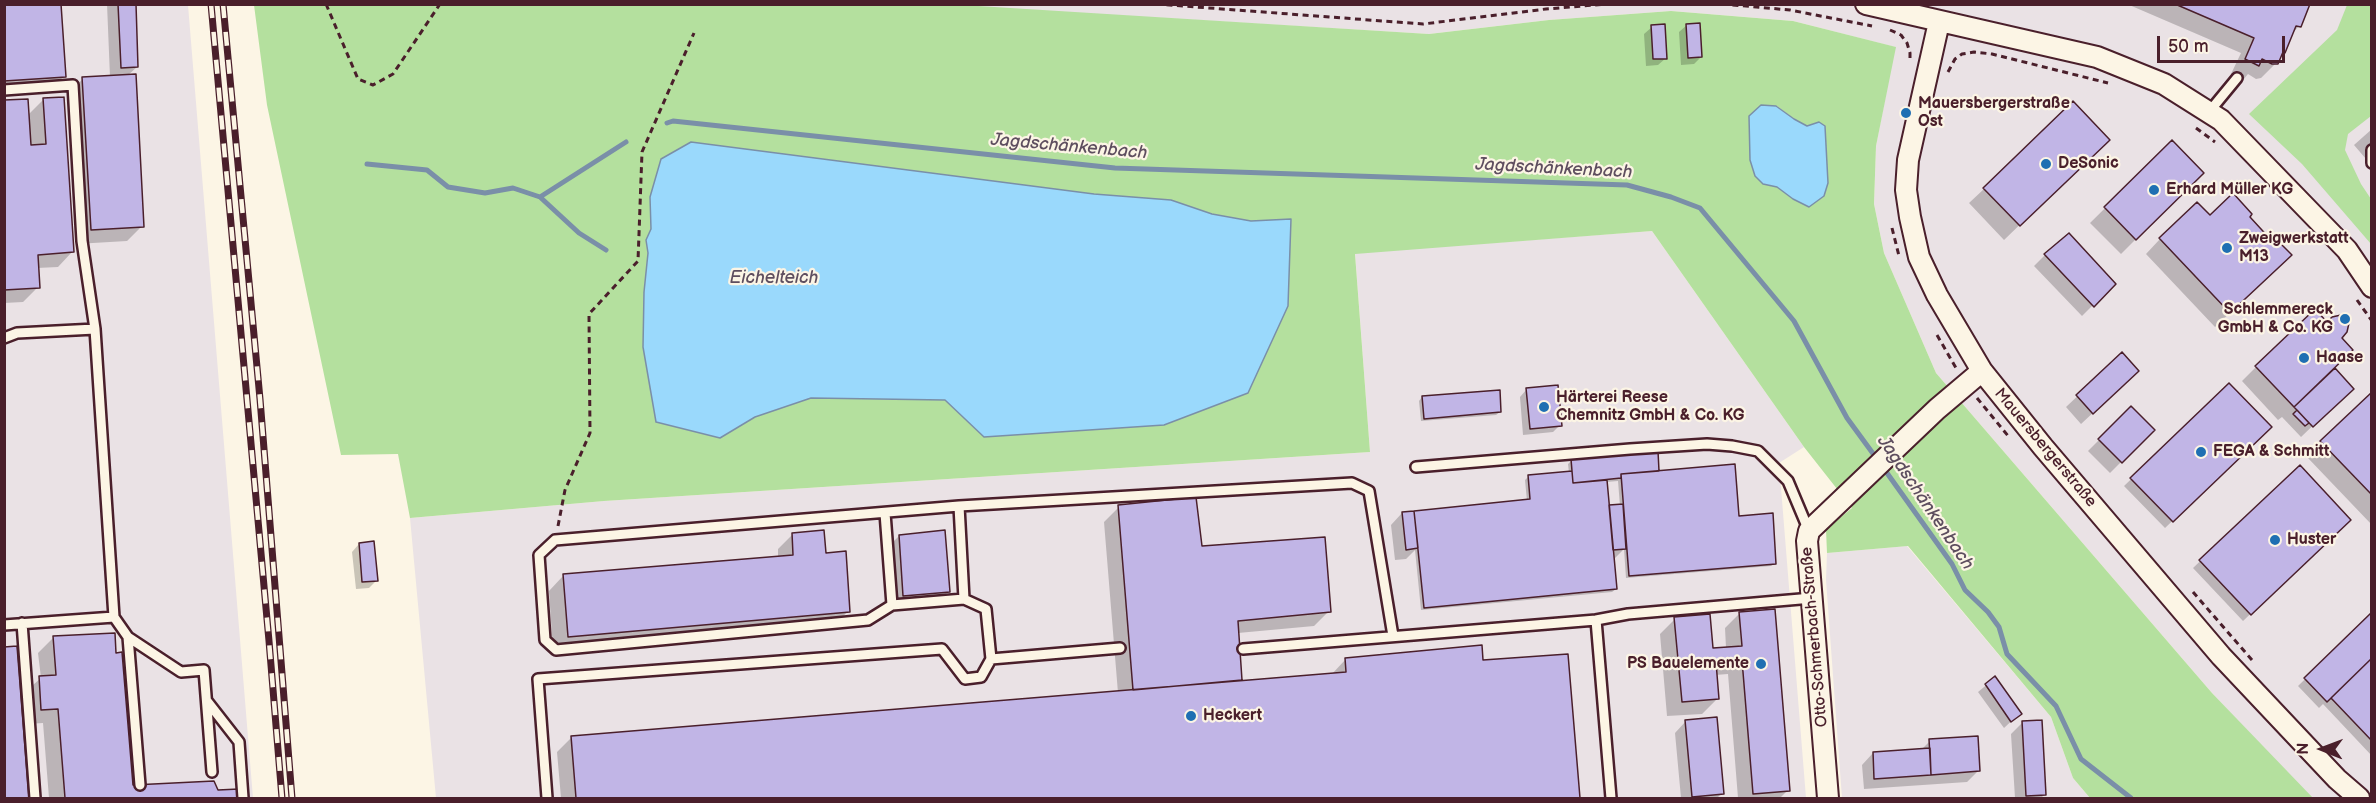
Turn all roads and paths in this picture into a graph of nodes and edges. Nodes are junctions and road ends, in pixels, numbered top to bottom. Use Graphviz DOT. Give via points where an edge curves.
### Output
graph roads {
  1 [pos="326,4"];
  2 [pos="441,4"];
  3 [pos="1156,4"];
  4 [pos="1606,4"];
  5 [pos="1722,4"];
  6 [pos="1866,4"];
  7 [pos="1939,22"];
  8 [pos="1880,27"];
  9 [pos="1886,29"];
  10 [pos="694,33"];
  11 [pos="1910,65"];
  12 [pos="2237,78"];
  13 [pos="1946,80"];
  14 [pos="2116,85"];
  15 [pos="4,90"];
  16 [pos="2209,112"];
  17 [pos="2193,125"];
  18 [pos="2216,143"];
  19 [pos="2372,150"];
  20 [pos="2372,163"];
  21 [pos="1892,224"];
  22 [pos="1902,264"];
  23 [pos="2363,291"];
  24 [pos="2372,321"];
  25 [pos="95,329"];
  26 [pos="1935,331"];
  27 [pos="4,338"];
  28 [pos="1982,371"];
  29 [pos="1965,385"];
  30 [pos="2011,439"];
  31 [pos="1416,467"];
  32 [pos="959,506"];
  33 [pos="885,513"];
  34 [pos="1809,531"];
  35 [pos="555,540"];
  36 [pos="2191,590"];
  37 [pos="1812,598"];
  38 [pos="964,599"];
  39 [pos="892,605"];
  40 [pos="114,617"];
  41 [pos="1596,620"];
  42 [pos="22,622"];
  43 [pos="4,626"];
  44 [pos="1393,636"];
  45 [pos="128,637"];
  46 [pos="1120,648"];
  47 [pos="1243,649"];
  48 [pos="991,659"];
  49 [pos="2252,660"];
  50 [pos="207,700"];
  51 [pos="212,772"];
  52 [pos="140,785"];
  53 [pos="35,798"];
  54 [pos="243,798"];
  55 [pos="547,798"];
  56 [pos="1611,798"];
  57 [pos="1828,798"];
  58 [pos="2359,798"];
  1 -- 2 [label="path" via="357,79 372,85 393,74"];
  3 -- 4 [label="path" via="1423,24"];
  5 -- 8 [label="path" via="1790,10"];
  6 -- 7 [label="street"];
  7 -- 16 [label="street" via="2097,57 2164,84"];
  7 -- 28 [label="street, Mauersbergerstraße" via="1908,160 1906,190 1919,257"];
  9 -- 11 [label="path" via="1901,35 1907,43"];
  10 -- 35 [label="path" via="642,152 638,261 589,314 590,433 565,490"];
  12 -- 16 [label="lane"];
  13 -- 14 [label="path" via="1955,59 1974,52"];
  15 -- 25 [label="lane" via="73,86 82,241"];
  16 -- 23 [label="street" via="2347,250"];
  17 -- 18 [label="path"];
  19 -- 20 [label="lane"];
  21 -- 22 [label="path"];
  23 -- 24 [label="path"];
  25 -- 27 [label="lane" via="16,333"];
  25 -- 40 [label="lane"];
  26 -- 29 [label="path"];
  28 -- 29 [label="street, Otto-Schmerbach-Straße"];
  28 -- 58 [label="street, Mauersbergerstraße" via="2221,656"];
  29 -- 30 [label="path"];
  29 -- 34 [label="street, Otto-Schmerbach-Straße"];
  31 -- 34 [label="lane" via="1630,449 1732,446 1758,451 1788,481"];
  32 -- 33 [label="lane"];
  32 -- 38 [label="lane"];
  32 -- 44 [label="lane" via="1352,483 1369,490"];
  33 -- 35 [label="lane"];
  33 -- 39 [label="lane"];
  34 -- 37 [label="street, Otto-Schmerbach-Straße"];
  35 -- 39 [label="lane" via="539,555 545,640 556,650 868,620"];
  36 -- 49 [label="path"];
  37 -- 41 [label="lane"];
  37 -- 57 [label="street, Otto-Schmerbach-Straße"];
  38 -- 39 [label="lane"];
  38 -- 48 [label="lane" via="986,609"];
  40 -- 42 [label="lane"];
  40 -- 45 [label="lane"];
  41 -- 44 [label="lane"];
  41 -- 56 [label="lane"];
  42 -- 43 [label="lane"];
  42 -- 53 [label="lane"];
  44 -- 47 [label="lane"];
  45 -- 50 [label="lane" via="181,672 204,670"];
  45 -- 52 [label="lane"];
  46 -- 48 [label="lane"];
  48 -- 55 [label="lane" via="981,677 965,679 942,649 538,679"];
  50 -- 51 [label="lane"];
  50 -- 54 [label="lane" via="239,742"];
}
